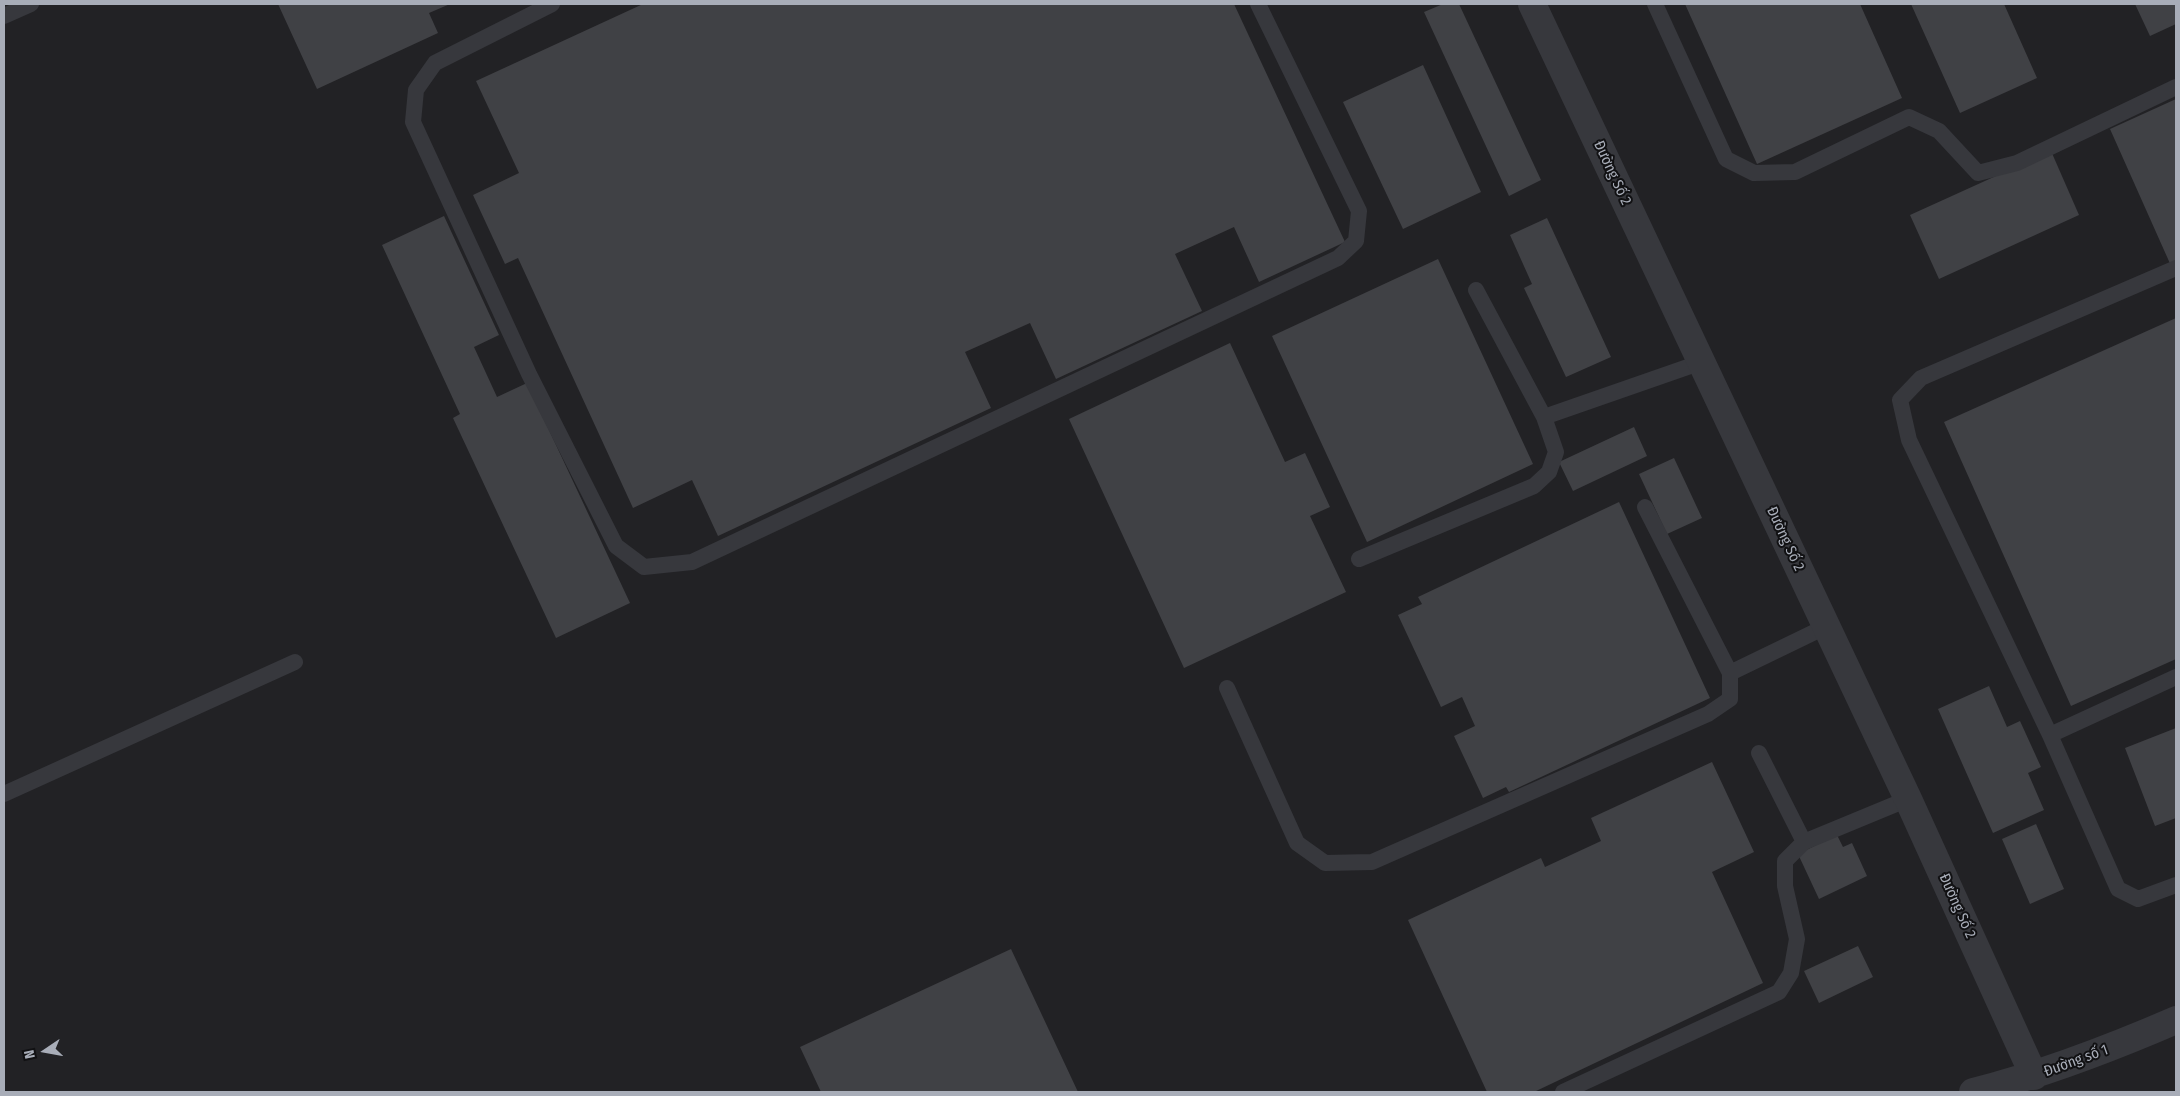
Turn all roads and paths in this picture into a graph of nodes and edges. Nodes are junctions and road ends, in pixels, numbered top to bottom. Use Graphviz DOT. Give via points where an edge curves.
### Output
graph roads {
  1 [pos="31,4"];
  2 [pos="552,4"];
  3 [pos="1258,4"];
  4 [pos="1532,4"];
  5 [pos="1655,4"];
  6 [pos="4,16"];
  7 [pos="2176,87"];
  8 [pos="2176,268"];
  9 [pos="1476,290"];
  10 [pos="1702,362"];
  11 [pos="1544,416"];
  12 [pos="1645,507"];
  13 [pos="1359,559"];
  14 [pos="1825,627"];
  15 [pos="295,662"];
  16 [pos="1730,673"];
  17 [pos="2176,677"];
  18 [pos="1227,688"];
  19 [pos="2050,736"];
  20 [pos="1759,753"];
  21 [pos="4,794"];
  22 [pos="1908,799"];
  23 [pos="1804,842"];
  24 [pos="2176,885"];
  25 [pos="2176,1020"];
  26 [pos="2034,1076"];
  27 [pos="1563,1092"];
  28 [pos="1973,1092"];
  1 -- 6 [label="lane"];
  2 -- 3 [label="lane" via="435,63 416,90 413,122 529,374 616,546 644,567 692,562 1338,258 1356,241 1359,211"];
  4 -- 10 [label="street, Đường Số 2"];
  5 -- 7 [label="lane" via="1726,159 1754,173 1795,172 1909,117 1939,131 1978,173 2017,163"];
  8 -- 19 [label="lane" via="1922,378 1900,400 1908,440"];
  9 -- 11 [label="lane"];
  10 -- 11 [label="lane"];
  10 -- 14 [label="street, Đường Số 2"];
  11 -- 13 [label="lane" via="1556,452 1549,472 1534,486"];
  12 -- 16 [label="lane"];
  14 -- 16 [label="lane"];
  14 -- 22 [label="street, Đường Số 2"];
  15 -- 21 [label="lane"];
  16 -- 18 [label="lane" via="1730,698 1708,714 1372,862 1344,863 1325,863 1297,843"];
  17 -- 19 [label="lane"];
  19 -- 24 [label="lane" via="2118,889 2138,899"];
  20 -- 23 [label="lane"];
  22 -- 23 [label="lane"];
  22 -- 26 [label="street, Đường Số 2"];
  23 -- 27 [label="lane" via="1785,861 1786,886 1797,939 1791,973 1779,992"];
  25 -- 26 [label="street, Đường số 1"];
  26 -- 28 [label="street, Đường số 1"];
}
